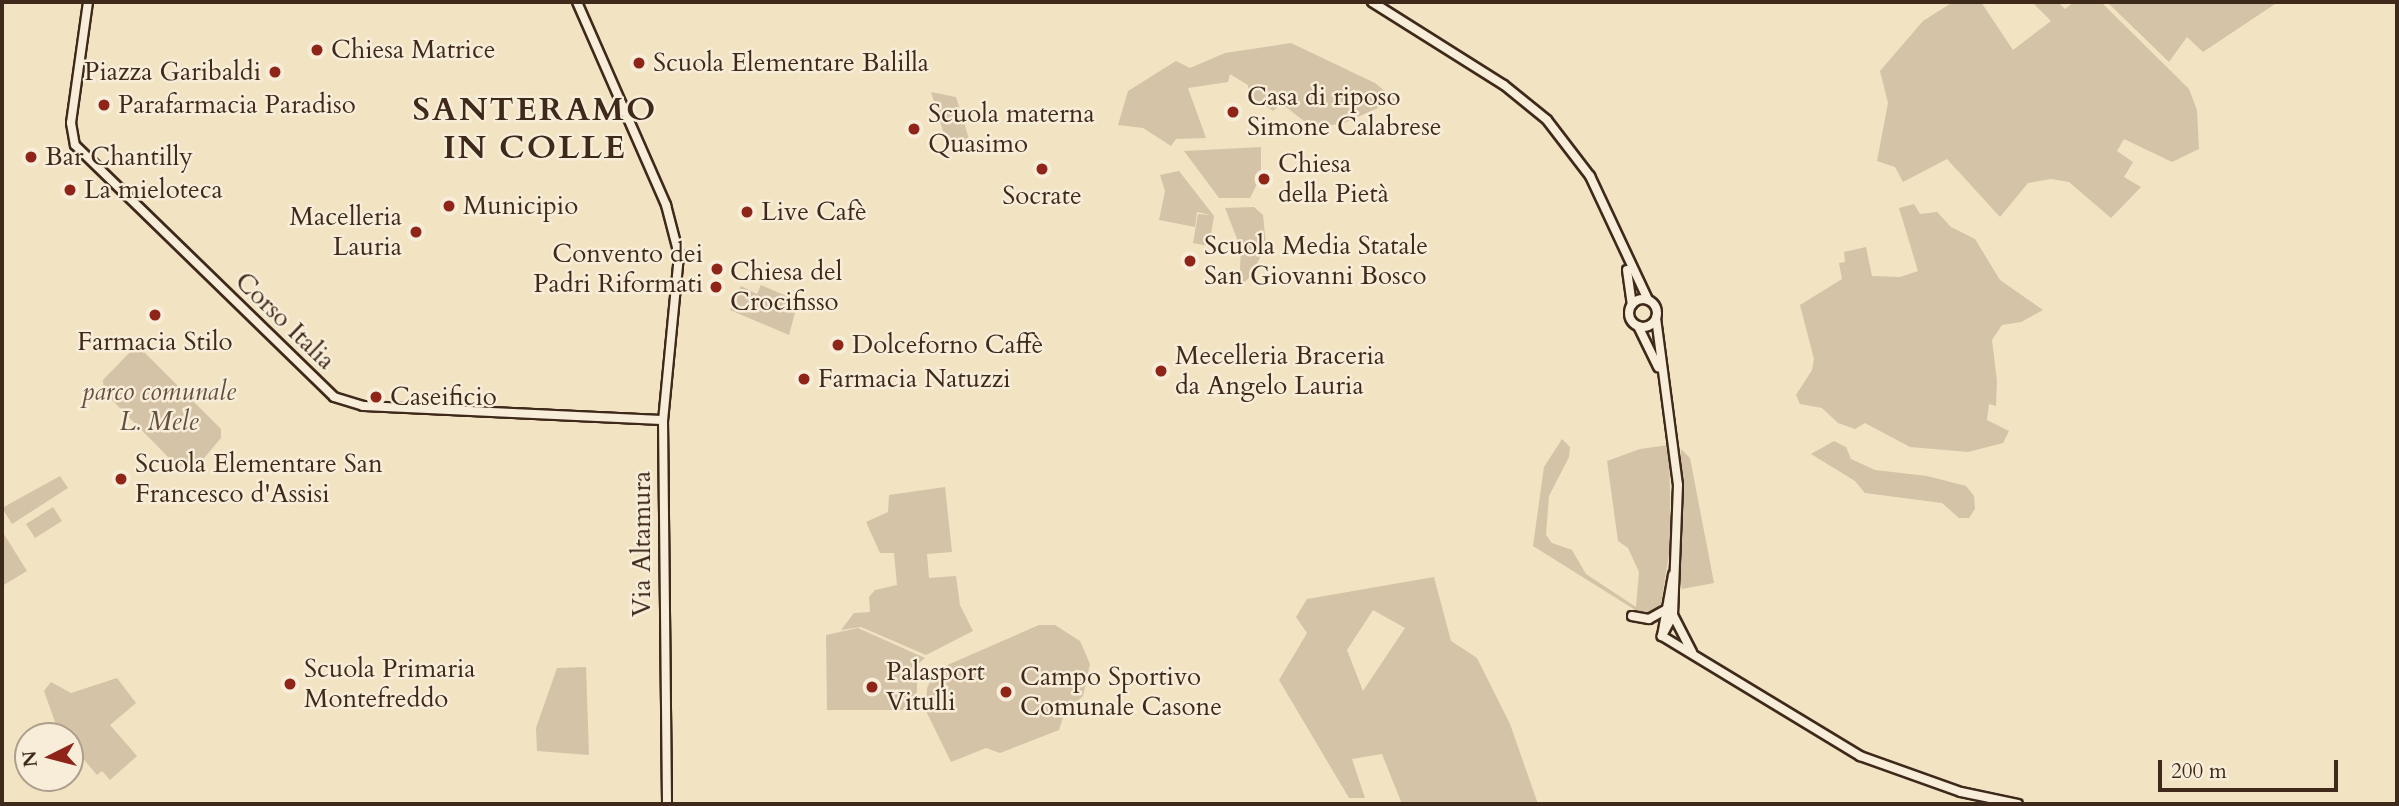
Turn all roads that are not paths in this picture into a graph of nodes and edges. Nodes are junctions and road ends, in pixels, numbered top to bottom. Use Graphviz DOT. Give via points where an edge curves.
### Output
graph roads {
  1 [pos="88,2"];
  2 [pos="577,2"];
  3 [pos="1372,2"];
  4 [pos="1614,227"];
  5 [pos="1648,300"];
  6 [pos="1632,305"];
  7 [pos="1656,318"];
  8 [pos="1637,325"];
  9 [pos="1666,393"];
  10 [pos="663,421"];
  11 [pos="1674,572"];
  12 [pos="1665,610"];
  13 [pos="1673,615"];
  14 [pos="1632,616"];
  15 [pos="1662,636"];
  16 [pos="1696,658"];
  17 [pos="667,804"];
  18 [pos="2018,804"];
  1 -- 10 [label="main road, Corso Italia" via="71,123 75,145 334,397 363,406"];
  2 -- 10 [label="main road, Via Altamura" via="666,205 680,265"];
  3 -- 4 [label="main road" via="1535,108 1582,164"];
  4 -- 5 [label="main road"];
  4 -- 6 [label="main road" via="1631,284"];
  5 -- 6 [label="main road"];
  5 -- 7 [label="main road" via="1657,310"];
  6 -- 8 [label="main road" via="1630,315"];
  7 -- 8 [label="main road" via="1650,325"];
  7 -- 9 [label="main road"];
  8 -- 9 [label="main road"];
  9 -- 11 [label="main road" via="1678,485"];
  10 -- 17 [label="main road, Via Altamura"];
  11 -- 12 [label="main road"];
  11 -- 13 [label="main road"];
  12 -- 14 [label="main road" via="1649,619"];
  12 -- 15 [label="main road"];
  13 -- 15 [label="main road"];
  13 -- 16 [label="main road"];
  15 -- 16 [label="main road"];
  16 -- 18 [label="main road" via="1860,756 1961,792"];
}
